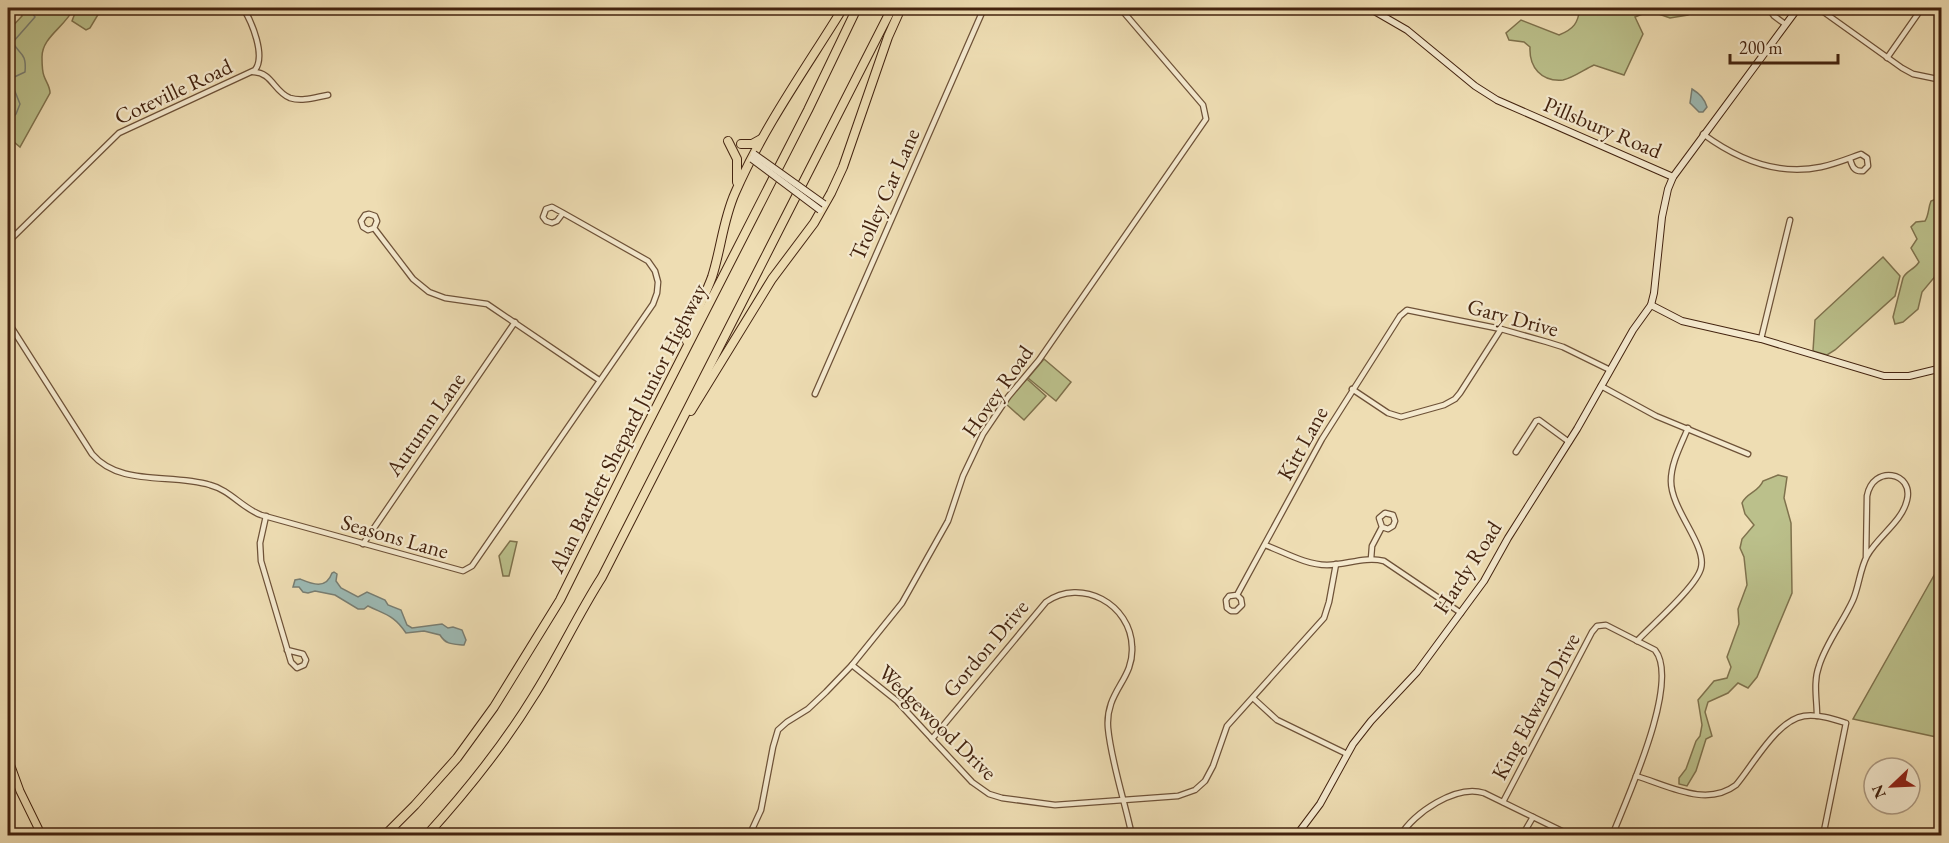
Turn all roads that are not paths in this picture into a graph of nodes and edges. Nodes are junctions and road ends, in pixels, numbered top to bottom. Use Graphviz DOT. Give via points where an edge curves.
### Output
graph roads {
  1 [pos="243,8"];
  2 [pos="843,8"];
  3 [pos="857,8"];
  4 [pos="892,8"];
  5 [pos="901,8"];
  6 [pos="984,8"];
  7 [pos="1120,8"];
  8 [pos="1369,8"];
  9 [pos="1388,8"];
  10 [pos="1768,8"];
  11 [pos="1797,8"];
  12 [pos="1818,8"];
  13 [pos="1922,8"];
  14 [pos="1382,12"];
  15 [pos="1785,24"];
  16 [pos="1887,58"];
  17 [pos="259,61"];
  18 [pos="253,72"];
  19 [pos="266,74"];
  20 [pos="1941,80"];
  21 [pos="328,95"];
  22 [pos="766,133"];
  23 [pos="1703,134"];
  24 [pos="728,141"];
  25 [pos="741,144"];
  26 [pos="753,157"];
  27 [pos="1850,159"];
  28 [pos="1673,177"];
  29 [pos="735,194"];
  30 [pos="822,207"];
  31 [pos="563,213"];
  32 [pos="1790,220"];
  33 [pos="374,228"];
  34 [pos="8,242"];
  35 [pos="1651,305"];
  36 [pos="1404,312"];
  37 [pos="8,322"];
  38 [pos="516,322"];
  39 [pos="1501,329"];
  40 [pos="1761,339"];
  41 [pos="685,350"];
  42 [pos="1941,368"];
  43 [pos="1610,370"];
  44 [pos="599,380"];
  45 [pos="1601,386"];
  46 [pos="1352,389"];
  47 [pos="815,394"];
  48 [pos="683,419"];
  49 [pos="1688,428"];
  50 [pos="1569,441"];
  51 [pos="1516,452"];
  52 [pos="1748,453"];
  53 [pos="266,516"];
  54 [pos="1382,527"];
  55 [pos="363,544"];
  56 [pos="1265,545"];
  57 [pos="1866,558"];
  58 [pos="1371,559"];
  59 [pos="1336,564"];
  60 [pos="1237,596"];
  61 [pos="1461,613"];
  62 [pos="1637,641"];
  63 [pos="287,650"];
  64 [pos="852,665"];
  65 [pos="1253,698"];
  66 [pos="1817,716"];
  67 [pos="932,739"];
  68 [pos="1347,754"];
  69 [pos="8,758"];
  70 [pos="1636,776"];
  71 [pos="1125,800"];
  72 [pos="1503,802"];
  73 [pos="1533,816"];
  74 [pos="42,836"];
  75 [pos="384,836"];
  76 [pos="426,836"];
  77 [pos="748,836"];
  78 [pos="1132,836"];
  79 [pos="1296,836"];
  80 [pos="1400,836"];
  81 [pos="1522,836"];
  82 [pos="1572,836"];
  83 [pos="1612,836"];
  84 [pos="1823,836"];
  1 -- 17 [label="street, Coteville Road" via="254,27"];
  2 -- 22 [label="highway"];
  3 -- 41 [label="highway, Alan Bartlett Shepard Junior Highway"];
  4 -- 48 [label="highway, Alan Bartlett Shepard Junior Highway"];
  5 -- 30 [label="highway" via="843,166"];
  6 -- 47 [label="street, Trolley Car Lane"];
  7 -- 64 [label="street, Hovey Road" via="1203,105 1206,119 1039,360 994,416 966,468 952,513 921,571 896,612"];
  8 -- 14 [label="street, Pillsbury Road"];
  9 -- 14 [label="street"];
  10 -- 15 [label="street"];
  11 -- 15 [label="street"];
  12 -- 16 [label="street"];
  13 -- 16 [label="street"];
  14 -- 28 [label="street, Pillsbury Road" via="1497,100"];
  15 -- 23 [label="street"];
  16 -- 20 [label="street" via="1913,74"];
  17 -- 18 [label="street, Coteville Road"];
  17 -- 19 [label="street"];
  18 -- 19 [label="street"];
  18 -- 34 [label="street, Coteville Road" via="119,133"];
  19 -- 21 [label="street" via="291,98"];
  22 -- 25 [label="highway" via="752,144"];
  22 -- 26 [label="highway"];
  23 -- 27 [label="street" via="1746,160 1779,168 1818,168"];
  23 -- 28 [label="street"];
  24 -- 29 [label="highway" via="739,168"];
  26 -- 29 [label="highway"];
  26 -- 30 [label="street, bridge"];
  28 -- 35 [label="street, Pillsbury Road" via="1664,209"];
  29 -- 41 [label="highway"];
  30 -- 48 [label="highway" via="772,279 695,407"];
  31 -- 44 [label="street, Seasons Lane" via="645,259 658,278 654,300"];
  32 -- 40 [label="street"];
  33 -- 38 [label="street" via="413,279 429,292 485,303"];
  35 -- 40 [label="street" via="1682,321"];
  35 -- 43 [label="street, Hardy Road"];
  36 -- 39 [label="street, Gary Drive" via="1415,310"];
  36 -- 46 [label="street, Kitt Lane"];
  37 -- 53 [label="street, Seasons Lane" via="92,454 104,466 128,474 211,485"];
  38 -- 44 [label="street"];
  38 -- 55 [label="street, Autumn Lane"];
  39 -- 43 [label="street, Gary Drive" via="1563,347"];
  39 -- 46 [label="street" via="1460,393 1444,405 1401,417"];
  40 -- 42 [label="street" via="1884,376 1909,376"];
  41 -- 75 [label="highway, Alan Bartlett Shepard Junior Highway" via="560,600 528,654 456,758"];
  43 -- 45 [label="street, Hardy Road"];
  44 -- 55 [label="street, Seasons Lane" via="466,571"];
  45 -- 49 [label="street" via="1656,416"];
  45 -- 50 [label="street, Hardy Road"];
  46 -- 56 [label="street, Kitt Lane"];
  48 -- 76 [label="highway, Alan Bartlett Shepard Junior Highway" via="602,577 534,695 487,762"];
  49 -- 52 [label="street"];
  49 -- 62 [label="street" via="1671,472 1671,489 1698,547 1701,567 1693,582"];
  50 -- 51 [label="street" via="1539,420"];
  50 -- 61 [label="street, Hardy Road"];
  53 -- 55 [label="street, Seasons Lane"];
  53 -- 63 [label="street" via="261,556"];
  54 -- 58 [label="street"];
  56 -- 59 [label="street" via="1312,563"];
  56 -- 60 [label="street, Kitt Lane"];
  57 -- 57 [label="street" via="1907,503 1906,486 1894,476 1881,476 1869,488"];
  57 -- 66 [label="street" via="1852,602 1819,666"];
  58 -- 59 [label="street"];
  58 -- 61 [label="street" via="1388,562"];
  59 -- 65 [label="street, Wedgewood Drive" via="1324,618"];
  61 -- 68 [label="street, Hardy Road"];
  62 -- 70 [label="street" via="1655,650 1659,657 1660,695 1656,720"];
  62 -- 72 [label="street, King Edward Drive" via="1606,625 1597,626"];
  63 -- 63 [label="street" via="293,666 304,665 304,655"];
  64 -- 67 [label="street, Wedgewood Drive" via="897,701"];
  64 -- 77 [label="street, Hovey Road" via="815,703 780,728 761,810"];
  65 -- 68 [label="street" via="1277,720"];
  65 -- 71 [label="street, Wedgewood Drive" via="1227,726 1210,774 1201,786 1178,796"];
  66 -- 70 [label="street" via="1802,716 1787,723 1736,784 1721,793 1701,795"];
  66 -- 84 [label="street" via="1846,723"];
  67 -- 71 [label="street, Wedgewood Drive" via="972,782 995,797 1056,805"];
  67 -- 71 [label="street, Gordon Drive" via="1046,602 1068,592 1093,594 1119,614 1132,644 1130,666 1112,698 1108,715 1109,736"];
  68 -- 79 [label="street, Hardy Road" via="1320,804"];
  69 -- 74 [label="main road"];
  70 -- 83 [label="street"];
  71 -- 78 [label="street, Gordon Drive"];
  72 -- 73 [label="street"];
  72 -- 80 [label="street" via="1476,790 1464,791 1418,814"];
  73 -- 81 [label="street"];
  73 -- 82 [label="street"];
}
